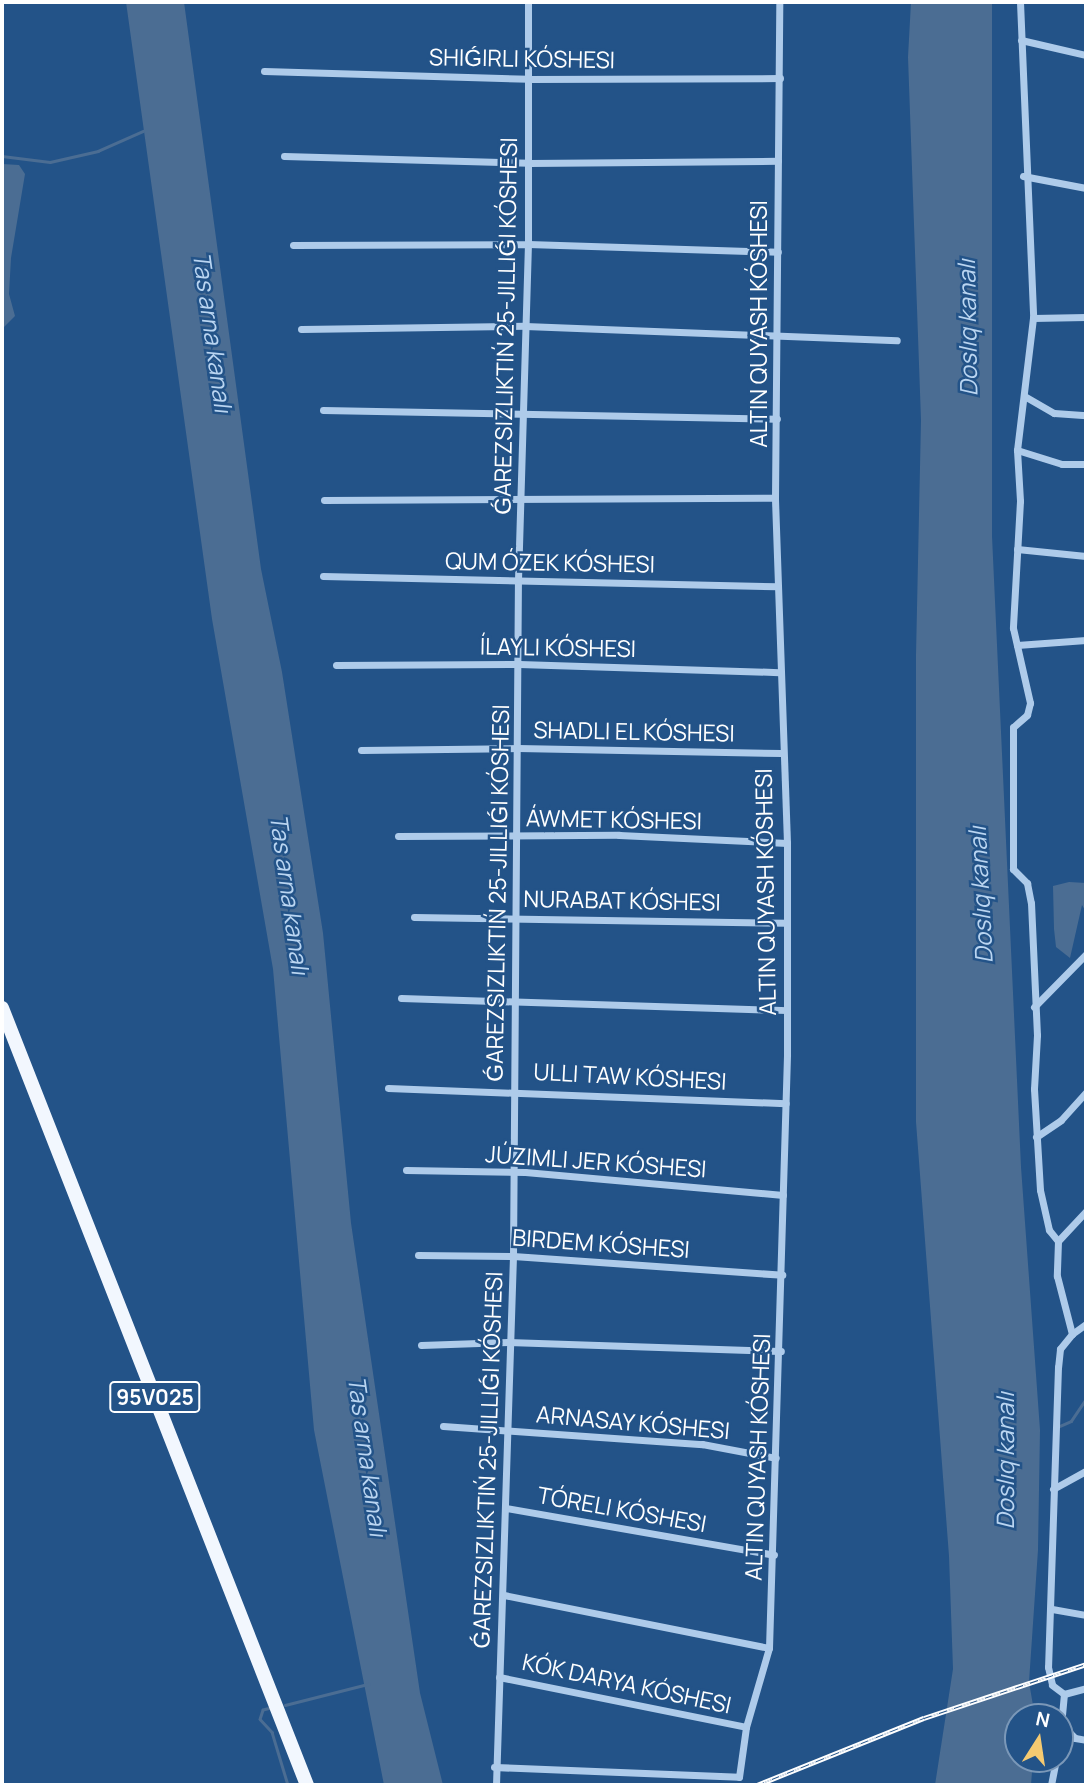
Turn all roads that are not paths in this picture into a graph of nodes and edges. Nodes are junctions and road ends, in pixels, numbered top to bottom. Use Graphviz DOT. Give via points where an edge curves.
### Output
graph roads {
  1 [pos="528,2"];
  2 [pos="779,2"];
  3 [pos="1020,2"];
  4 [pos="1021,40"];
  5 [pos="1086,55"];
  6 [pos="264,71"];
  7 [pos="780,78"];
  8 [pos="528,79"];
  9 [pos="284,156"];
  10 [pos="778,161"];
  11 [pos="529,163"];
  12 [pos="1024,176"];
  13 [pos="1086,188"];
  14 [pos="528,244"];
  15 [pos="293,245"];
  16 [pos="778,252"];
  17 [pos="1086,317"];
  18 [pos="1032,318"];
  19 [pos="525,326"];
  20 [pos="302,329"];
  21 [pos="778,337"];
  22 [pos="897,340"];
  23 [pos="1026,397"];
  24 [pos="323,410"];
  25 [pos="521,413"];
  26 [pos="1086,415"];
  27 [pos="777,419"];
  28 [pos="1017,450"];
  29 [pos="1086,464"];
  30 [pos="520,498"];
  31 [pos="775,498"];
  32 [pos="324,500"];
  33 [pos="1017,549"];
  34 [pos="1086,556"];
  35 [pos="323,576"];
  36 [pos="518,580"];
  37 [pos="777,586"];
  38 [pos="1086,640"];
  39 [pos="1017,645"];
  40 [pos="519,664"];
  41 [pos="335,665"];
  42 [pos="779,672"];
  43 [pos="518,748"];
  44 [pos="361,750"];
  45 [pos="781,753"];
  46 [pos="398,836"];
  47 [pos="516,837"];
  48 [pos="787,843"];
  49 [pos="514,916"];
  50 [pos="414,917"];
  51 [pos="787,923"];
  52 [pos="1086,954"];
  53 [pos="401,998"];
  54 [pos="512,999"];
  55 [pos="1034,1007"];
  56 [pos="2,1008"];
  57 [pos="787,1010"];
  58 [pos="388,1088"];
  59 [pos="513,1090"];
  60 [pos="1086,1094"];
  61 [pos="786,1103"];
  62 [pos="1035,1138"];
  63 [pos="406,1170"];
  64 [pos="514,1172"];
  65 [pos="783,1195"];
  66 [pos="1086,1211"];
  67 [pos="1058,1241"];
  68 [pos="418,1255"];
  69 [pos="513,1256"];
  70 [pos="782,1275"];
  71 [pos="1086,1324"];
  72 [pos="1072,1334"];
  73 [pos="508,1342"];
  74 [pos="421,1345"];
  75 [pos="781,1351"];
  76 [pos="443,1426"];
  77 [pos="506,1429"];
  78 [pos="776,1458"];
  79 [pos="1086,1471"];
  80 [pos="1053,1489"];
  81 [pos="506,1508"];
  82 [pos="774,1555"];
  83 [pos="504,1595"];
  84 [pos="1052,1609"];
  85 [pos="1086,1615"];
  86 [pos="769,1648"];
  87 [pos="499,1677"];
  88 [pos="1086,1688"];
  89 [pos="1064,1694"];
  90 [pos="1063,1703"];
  91 [pos="746,1727"];
  92 [pos="494,1767"];
  93 [pos="307,1785"];
  94 [pos="495,1785"];
  1 -- 8 [label="street"];
  2 -- 7 [label="street"];
  3 -- 4 [label="street"];
  4 -- 5 [label="street"];
  4 -- 12 [label="street"];
  6 -- 8 [label="street"];
  7 -- 8 [label="street"];
  7 -- 10 [label="street"];
  8 -- 11 [label="street"];
  9 -- 11 [label="street"];
  10 -- 11 [label="street"];
  10 -- 16 [label="street"];
  11 -- 14 [label="street"];
  12 -- 13 [label="street"];
  12 -- 18 [label="street"];
  14 -- 15 [label="street"];
  14 -- 16 [label="street"];
  14 -- 19 [label="street"];
  16 -- 21 [label="street"];
  17 -- 18 [label="street"];
  18 -- 23 [label="street"];
  19 -- 20 [label="street"];
  19 -- 21 [label="street"];
  19 -- 25 [label="street"];
  21 -- 22 [label="street"];
  21 -- 27 [label="street"];
  23 -- 26 [label="street" via="1055,413"];
  23 -- 28 [label="street"];
  24 -- 25 [label="street"];
  25 -- 27 [label="street"];
  25 -- 30 [label="street"];
  27 -- 31 [label="street"];
  28 -- 29 [label="street" via="1062,464"];
  28 -- 33 [label="street"];
  30 -- 31 [label="street"];
  30 -- 32 [label="street"];
  30 -- 36 [label="street"];
  31 -- 37 [label="street"];
  33 -- 34 [label="street"];
  33 -- 39 [label="street" via="1013,628"];
  35 -- 36 [label="street, QUM ÓZEK KÓSHESI"];
  36 -- 37 [label="street, QUM ÓZEK KÓSHESI"];
  36 -- 40 [label="street"];
  37 -- 42 [label="street"];
  38 -- 39 [label="street"];
  39 -- 55 [label="street" via="1030,703 1027,715 1013,727 1013,869 1027,883 1031,903"];
  40 -- 41 [label="street"];
  40 -- 42 [label="street"];
  40 -- 43 [label="street"];
  42 -- 45 [label="street"];
  43 -- 44 [label="street"];
  43 -- 45 [label="street"];
  43 -- 47 [label="street"];
  45 -- 48 [label="street"];
  46 -- 47 [label="street, ÁWMET KÓSHESI"];
  47 -- 48 [label="street, ÁWMET KÓSHESI" via="619,835"];
  47 -- 49 [label="street"];
  48 -- 51 [label="street"];
  49 -- 50 [label="street, NURABAT KÓSHESI"];
  49 -- 51 [label="street, NURABAT KÓSHESI"];
  49 -- 54 [label="street"];
  51 -- 57 [label="street"];
  52 -- 55 [label="street"];
  53 -- 54 [label="street"];
  54 -- 57 [label="street"];
  54 -- 59 [label="street"];
  55 -- 62 [label="street"];
  56 -- 93 [label="main road, 95V025"];
  57 -- 61 [label="street"];
  58 -- 59 [label="street"];
  59 -- 61 [label="street"];
  59 -- 64 [label="street"];
  60 -- 62 [label="street"];
  61 -- 65 [label="street"];
  62 -- 67 [label="street" via="1040,1190 1049,1230"];
  63 -- 64 [label="street, JÚZIMLI JER KÓSHESI"];
  64 -- 65 [label="street, JÚZIMLI JER KÓSHESI"];
  64 -- 69 [label="street"];
  65 -- 70 [label="street"];
  66 -- 67 [label="street"];
  67 -- 72 [label="street" via="1057,1276"];
  68 -- 69 [label="street, BIRDEM KÓSHESI"];
  69 -- 70 [label="street, BIRDEM KÓSHESI"];
  69 -- 73 [label="street"];
  70 -- 75 [label="street"];
  71 -- 72 [label="street"];
  72 -- 80 [label="street" via="1060,1349"];
  73 -- 74 [label="street"];
  73 -- 75 [label="street"];
  73 -- 77 [label="street"];
  75 -- 78 [label="street"];
  76 -- 77 [label="street, ARNASAY KÓSHESI"];
  77 -- 78 [label="street, ARNASAY KÓSHESI" via="702,1444"];
  77 -- 81 [label="street"];
  78 -- 82 [label="street"];
  79 -- 80 [label="street"];
  80 -- 84 [label="street"];
  81 -- 82 [label="street, TÓRELI KÓSHESI"];
  81 -- 83 [label="street"];
  82 -- 86 [label="street"];
  83 -- 86 [label="street"];
  83 -- 87 [label="street"];
  84 -- 85 [label="street"];
  84 -- 89 [label="street" via="1048,1667 1052,1685"];
  86 -- 91 [label="street"];
  87 -- 91 [label="street, KÓK DARYA KÓSHESI"];
  87 -- 92 [label="street"];
  88 -- 89 [label="street"];
  89 -- 90 [label="street"];
  91 -- 92 [label="street" via="739,1777"];
  92 -- 94 [label="street"];
}
